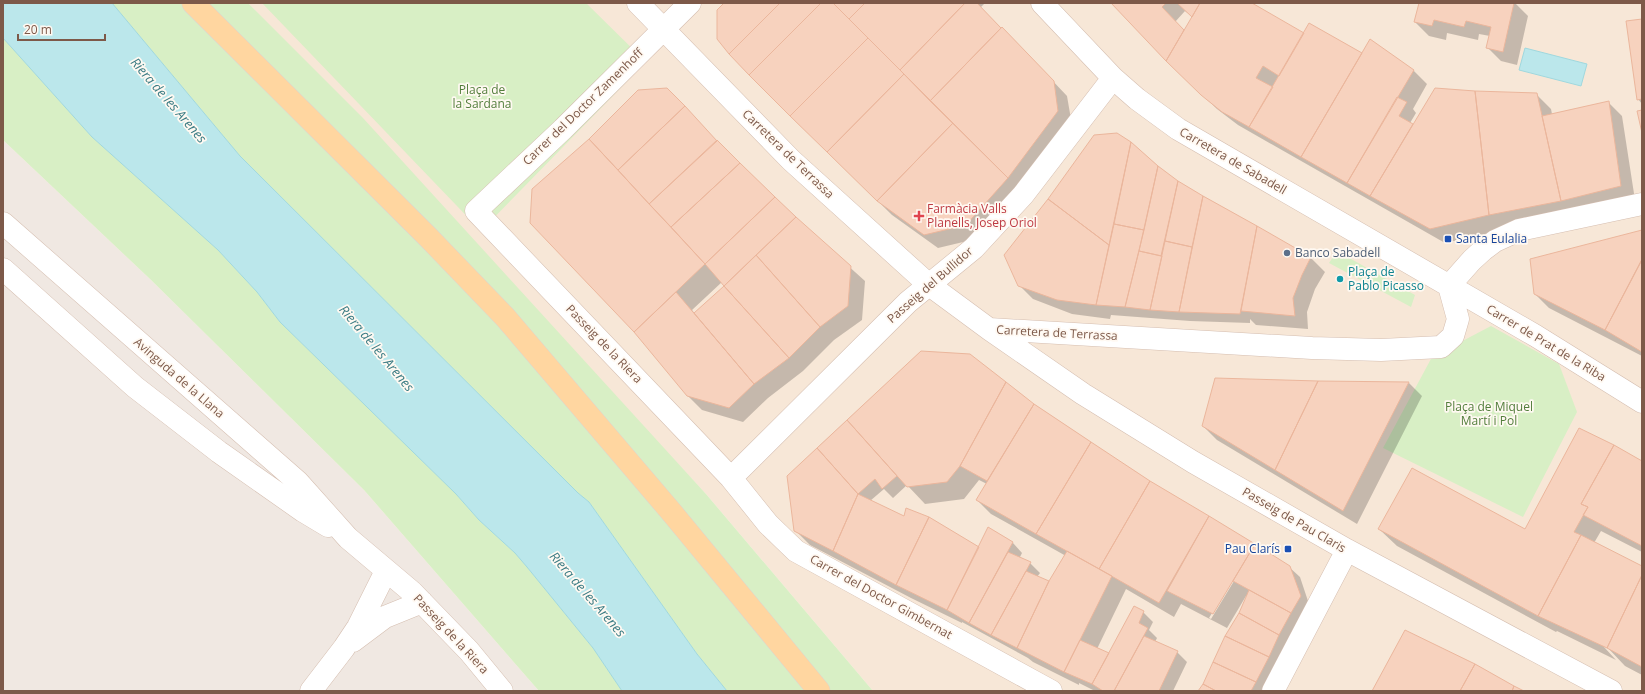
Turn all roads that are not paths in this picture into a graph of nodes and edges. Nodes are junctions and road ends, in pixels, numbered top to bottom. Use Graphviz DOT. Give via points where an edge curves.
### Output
graph roads {
  1 [pos="193,3"];
  2 [pos="638,3"];
  3 [pos="690,3"];
  4 [pos="1042,3"];
  5 [pos="663,29"];
  6 [pos="1114,78"];
  7 [pos="1642,204"];
  8 [pos="476,211"];
  9 [pos="3,223"];
  10 [pos="3,269"];
  11 [pos="928,284"];
  12 [pos="1449,286"];
  13 [pos="989,329"];
  14 [pos="1642,402"];
  15 [pos="731,478"];
  16 [pos="348,538"];
  17 [pos="1347,550"];
  18 [pos="391,575"];
  19 [pos="422,602"];
  20 [pos="344,648"];
  21 [pos="311,691"];
  22 [pos="502,691"];
  23 [pos="819,691"];
  24 [pos="1051,691"];
  25 [pos="1273,691"];
  26 [pos="1611,691"];
  1 -- 23 [label="main road" via="422,231 504,317 673,514"];
  2 -- 5 [label="street, Carretera de Terrassa"];
  3 -- 5 [label="street, Carrer del Doctor Zamenhoff"];
  4 -- 6 [label="street, Carretera de Sabadell"];
  5 -- 8 [label="street, Carrer del Doctor Zamenhoff"];
  5 -- 11 [label="street, Carretera de Terrassa" via="791,160"];
  6 -- 11 [label="street, Passeig del Bullidor" via="1023,195 974,248"];
  6 -- 12 [label="street, Carretera de Sabadell" via="1178,128"];
  7 -- 12 [label="street" via="1519,230 1495,241 1483,250"];
  8 -- 15 [label="street, Passeig de la Riera"];
  9 -- 16 [label="street, Avinguda de la Llana" via="298,482"];
  10 -- 16 [label="street, Avinguda de la Llana" via="135,387 225,456 303,511"];
  11 -- 13 [label="street, Carretera de Terrassa"];
  11 -- 15 [label="street, Passeig del Bullidor"];
  12 -- 13 [label="street, Carretera de Terrassa" via="1458,319 1453,336 1441,346 1381,350 1312,348"];
  12 -- 14 [label="street, Carrer de Prat de la Riba"];
  13 -- 17 [label="street, Passeig de Pau Claris" via="1083,394 1180,454"];
  15 -- 24 [label="street, Carrer del Doctor Gimbernat" via="768,524 796,551"];
  16 -- 18 [label="street, Avinguda de la Llana"];
  17 -- 25 [label="street"];
  17 -- 26 [label="street, Passeig de Pau Claris"];
  18 -- 19 [label="street, Passeig de la Riera"];
  18 -- 20 [label="street"];
  19 -- 20 [label="street" via="385,617"];
  19 -- 22 [label="street, Passeig de la Riera" via="469,650"];
  20 -- 21 [label="street"];
}
